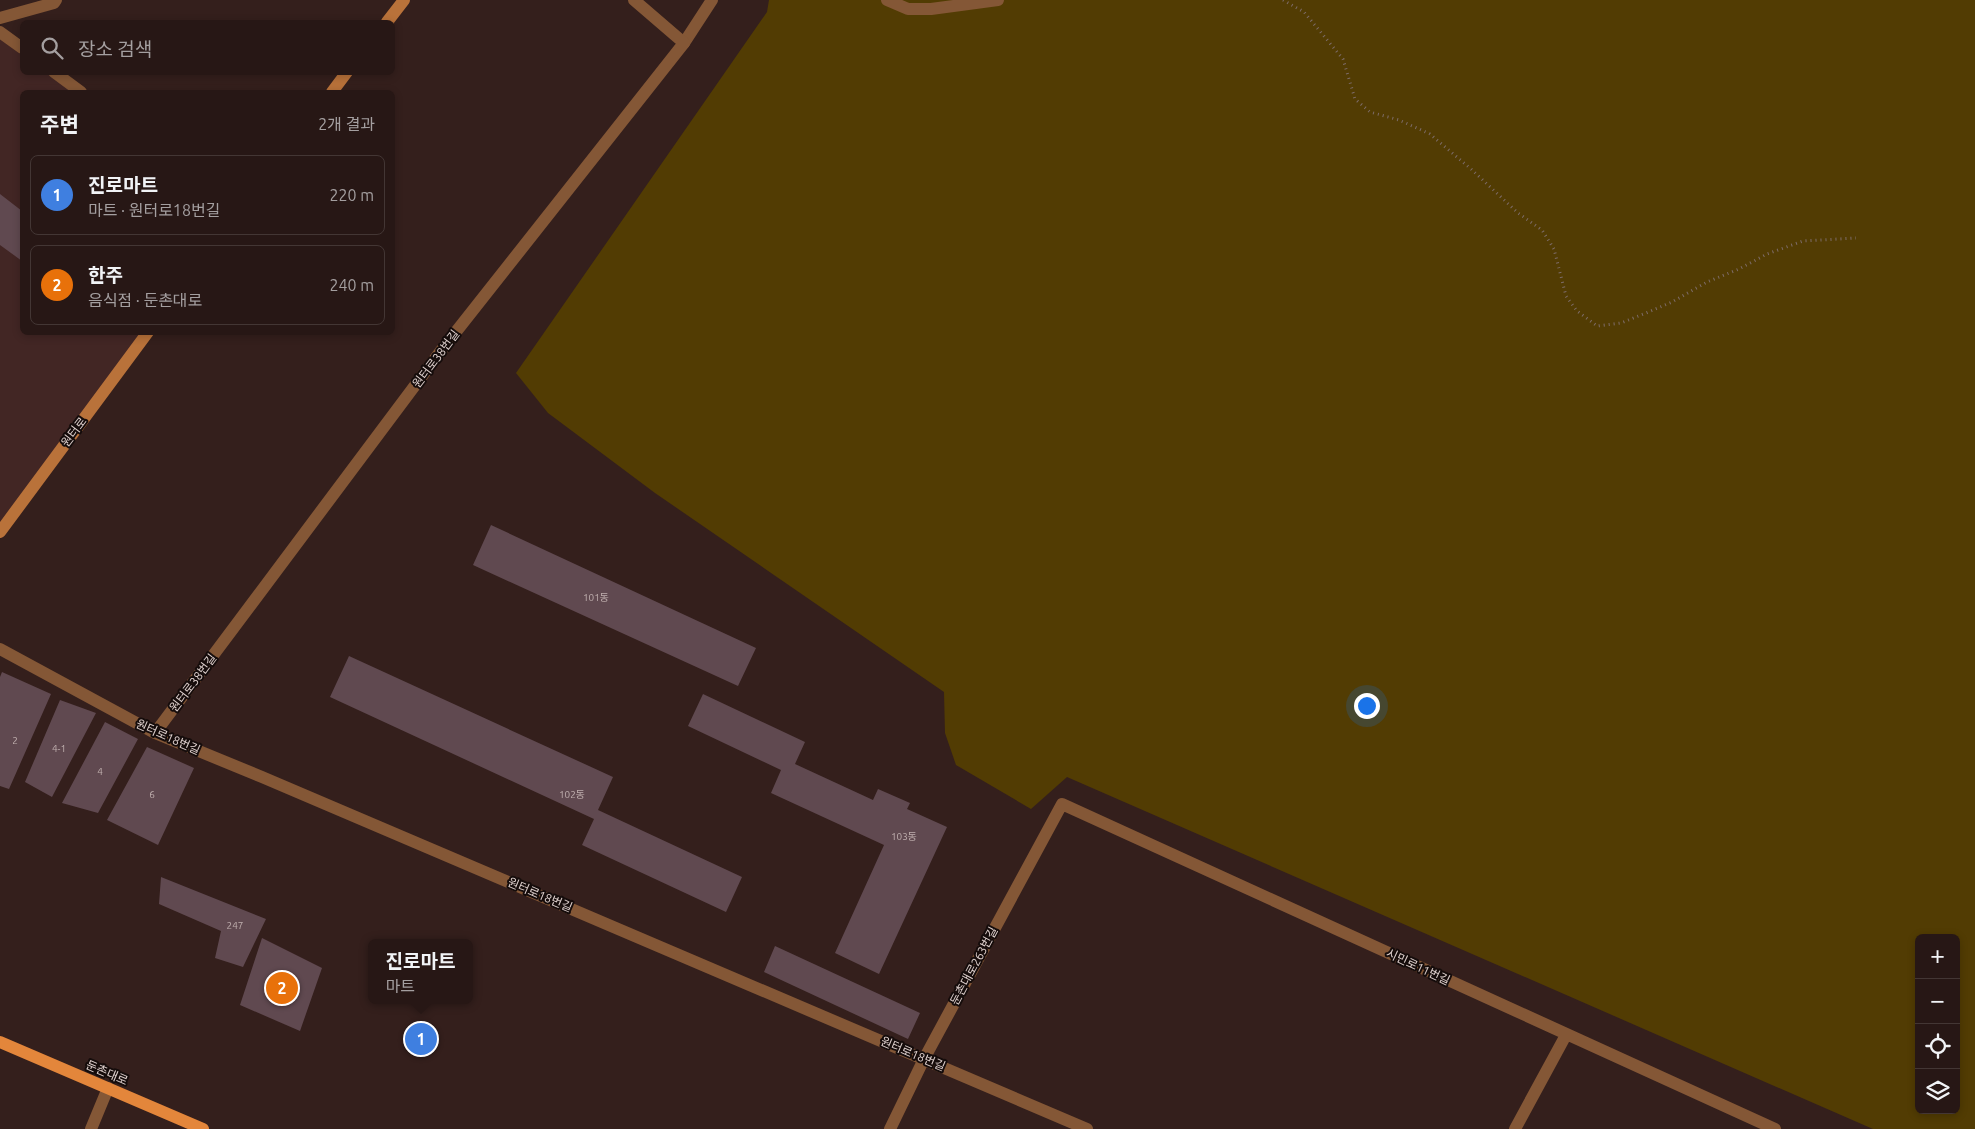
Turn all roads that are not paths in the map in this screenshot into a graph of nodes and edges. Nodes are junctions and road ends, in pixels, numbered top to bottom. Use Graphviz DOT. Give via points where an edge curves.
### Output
graph roads {
  1 [pos="56,0"];
  2 [pos="404,0"];
  3 [pos="634,0"];
  4 [pos="712,0"];
  5 [pos="887,0"];
  6 [pos="998,0"];
  7 [pos="0,18"];
  8 [pos="388,20"];
  9 [pos="0,32"];
  10 [pos="684,43"];
  11 [pos="20,47"];
  12 [pos="58,75"];
  13 [pos="345,75"];
  14 [pos="78,90"];
  15 [pos="334,90"];
  16 [pos="146,335"];
  17 [pos="0,532"];
  18 [pos="0,650"];
  19 [pos="155,733"];
  20 [pos="1062,804"];
  21 [pos="1566,1035"];
  22 [pos="0,1042"];
  23 [pos="924,1059"];
  24 [pos="108,1088"];
  25 [pos="91,1129"];
  26 [pos="203,1129"];
  27 [pos="890,1129"];
  28 [pos="1086,1129"];
  29 [pos="1514,1129"];
  30 [pos="1775,1129"];
  1 -- 7 [label="street"];
  2 -- 8 [label="main road"];
  3 -- 10 [label="street"];
  4 -- 10 [label="street, 원터로38번길"];
  5 -- 6 [label="street" via="908,9"];
  9 -- 11 [label="street"];
  10 -- 19 [label="street, 원터로38번길" via="440,352"];
  12 -- 14 [label="street"];
  13 -- 15 [label="main road"];
  16 -- 17 [label="main road, 원터로"];
  18 -- 19 [label="street, 원터로18번길"];
  19 -- 23 [label="street, 원터로18번길"];
  20 -- 21 [label="street, 시민로11번길"];
  20 -- 23 [label="street, 둔촌대로263번길"];
  21 -- 29 [label="street"];
  21 -- 30 [label="street, 시민로11번길"];
  22 -- 24 [label="main road, 둔촌대로"];
  23 -- 27 [label="street, 둔촌대로263번길"];
  23 -- 28 [label="street, 원터로18번길"];
  24 -- 25 [label="street"];
  24 -- 26 [label="main road, 둔촌대로"];
}
